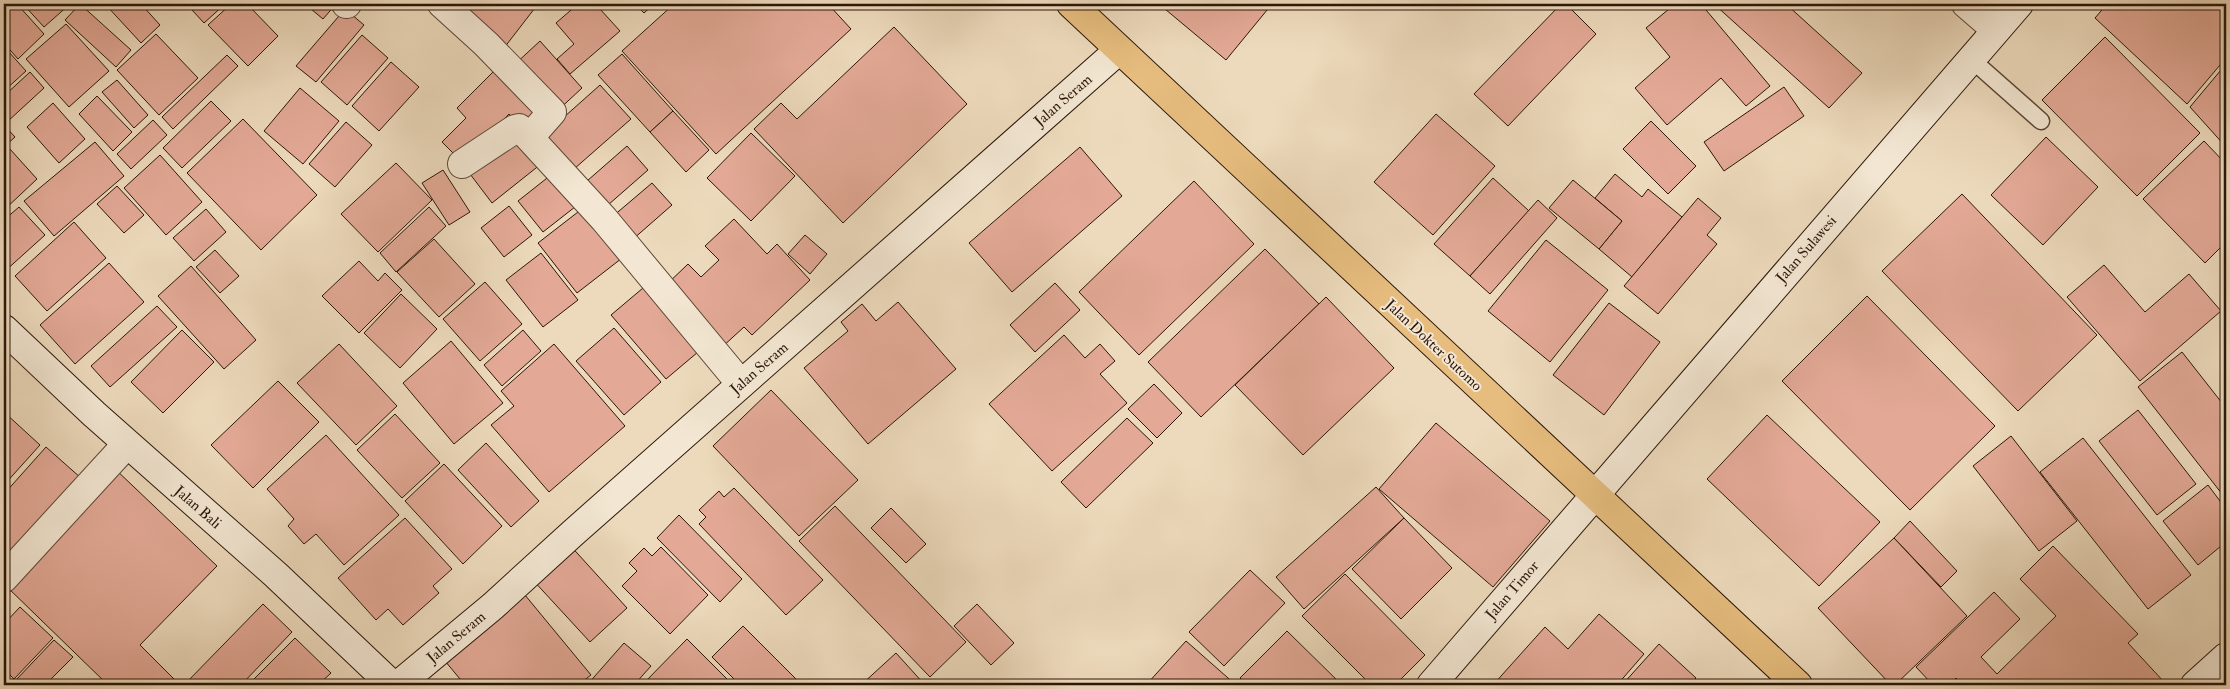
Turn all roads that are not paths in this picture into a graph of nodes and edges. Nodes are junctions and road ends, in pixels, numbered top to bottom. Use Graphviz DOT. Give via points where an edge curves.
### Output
graph roads {
  1 [pos="442,4"];
  2 [pos="1070,4"];
  3 [pos="1966,4"];
  4 [pos="2019,4"];
  5 [pos="1996,30"];
  6 [pos="1119,50"];
  7 [pos="1971,59"];
  8 [pos="2041,121"];
  9 [pos="530,137"];
  10 [pos="462,164"];
  11 [pos="4,329"];
  12 [pos="741,384"];
  13 [pos="127,444"];
  14 [pos="1594,495"];
  15 [pos="4,578"];
  16 [pos="2226,658"];
  17 [pos="392,685"];
  18 [pos="398,685"];
  19 [pos="1431,685"];
  20 [pos="1798,685"];
  21 [pos="2194,685"];
  1 -- 9 [label="street" via="552,112"];
  2 -- 6 [label="main road, Jalan Dokter Sutomo"];
  3 -- 5 [label="street"];
  4 -- 5 [label="street, Jalan Sulawesi"];
  5 -- 7 [label="street, Jalan Sulawesi"];
  6 -- 12 [label="street, Jalan Seram"];
  6 -- 14 [label="main road, Jalan Dokter Sutomo"];
  7 -- 8 [label="lane"];
  7 -- 14 [label="street, Jalan Sulawesi"];
  9 -- 10 [label="street" via="519,128 515,129"];
  9 -- 12 [label="street" via="604,219"];
  11 -- 13 [label="street, Jalan Bali"];
  12 -- 18 [label="street, Jalan Seram" via="493,606"];
  13 -- 15 [label="street"];
  13 -- 17 [label="street, Jalan Bali" via="276,575"];
  14 -- 19 [label="street, Jalan Timor"];
  14 -- 20 [label="main road, Jalan Dokter Sutomo"];
  16 -- 21 [label="street"];
}
